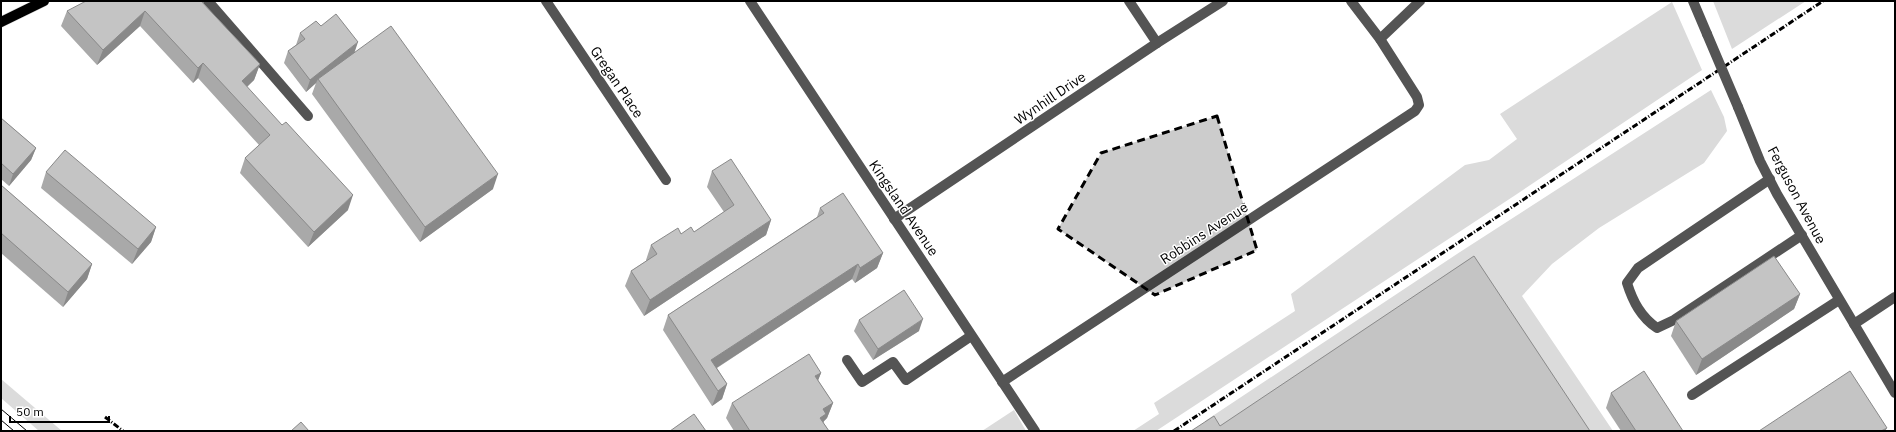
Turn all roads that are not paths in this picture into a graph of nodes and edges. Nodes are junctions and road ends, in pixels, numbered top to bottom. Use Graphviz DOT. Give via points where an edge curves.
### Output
graph roads {
  1 [pos="44,1"];
  2 [pos="208,1"];
  3 [pos="546,1"];
  4 [pos="750,1"];
  5 [pos="1129,1"];
  6 [pos="1223,1"];
  7 [pos="1351,1"];
  8 [pos="1420,1"];
  9 [pos="1693,1"];
  10 [pos="1,22"];
  11 [pos="1380,39"];
  12 [pos="1157,43"];
  13 [pos="308,116"];
  14 [pos="1770,179"];
  15 [pos="666,180"];
  16 [pos="894,220"];
  17 [pos="1802,235"];
  18 [pos="1895,297"];
  19 [pos="1839,300"];
  20 [pos="1854,324"];
  21 [pos="972,336"];
  22 [pos="847,360"];
  23 [pos="1002,382"];
  24 [pos="1895,392"];
  25 [pos="1692,395"];
  26 [pos="1035,431"];
  1 -- 10 [label="main road"];
  2 -- 13 [label="street"];
  3 -- 15 [label="street, Gregan Place"];
  4 -- 16 [label="street, Kingsland Avenue"];
  5 -- 12 [label="street"];
  6 -- 12 [label="street, Wynhill Drive"];
  7 -- 11 [label="street"];
  8 -- 11 [label="street"];
  9 -- 14 [label="street, Ferguson Avenue, bridge"];
  11 -- 23 [label="street, Robbins Avenue" via="1417,96 1419,105 1415,111"];
  12 -- 16 [label="street, Wynhill Drive"];
  14 -- 17 [label="street, Ferguson Avenue"];
  14 -- 17 [label="street" via="1638,268 1627,284 1632,298 1645,320 1657,328 1674,320"];
  16 -- 21 [label="street, Kingsland Avenue"];
  17 -- 19 [label="street, Ferguson Avenue"];
  18 -- 20 [label="street"];
  19 -- 20 [label="street, Ferguson Avenue"];
  19 -- 25 [label="street"];
  20 -- 24 [label="street, Ferguson Avenue"];
  21 -- 22 [label="street" via="906,380 893,362 862,382"];
  21 -- 23 [label="street, Kingsland Avenue"];
  23 -- 26 [label="street, Kingsland Avenue"];
}
